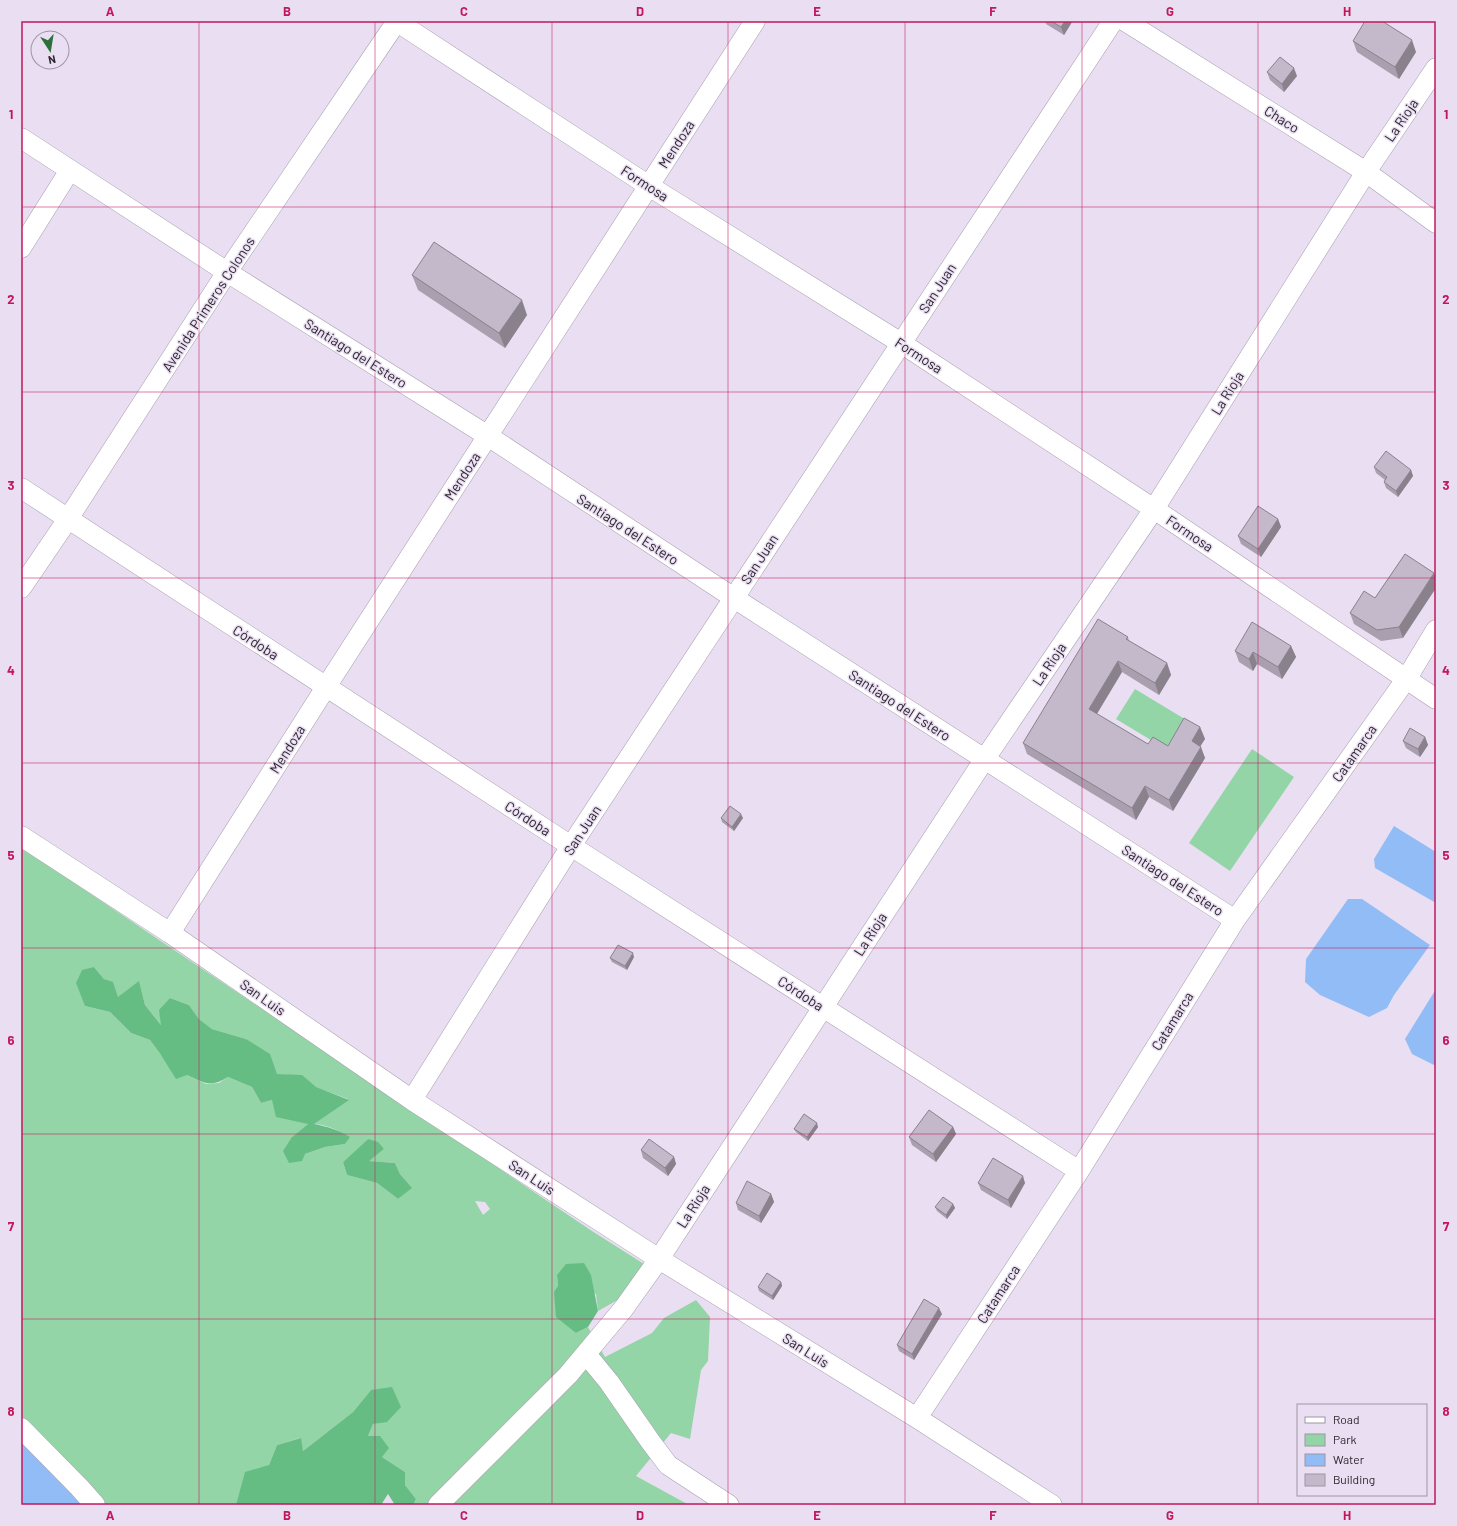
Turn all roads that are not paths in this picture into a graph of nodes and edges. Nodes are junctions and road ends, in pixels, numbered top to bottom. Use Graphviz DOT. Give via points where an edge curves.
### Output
graph roads {
  1 [pos="397,21"];
  2 [pos="755,21"];
  3 [pos="1113,21"];
  4 [pos="1125,21"];
  5 [pos="1436,68"];
  6 [pos="21,138"];
  7 [pos="70,170"];
  8 [pos="1366,172"];
  9 [pos="649,186"];
  10 [pos="1436,222"];
  11 [pos="21,248"];
  12 [pos="227,272"];
  13 [pos="901,343"];
  14 [pos="488,436"];
  15 [pos="21,488"];
  16 [pos="1154,509"];
  17 [pos="68,519"];
  18 [pos="21,588"];
  19 [pos="734,598"];
  20 [pos="1436,630"];
  21 [pos="1407,678"];
  22 [pos="326,687"];
  23 [pos="1436,699"];
  24 [pos="984,760"];
  25 [pos="21,836"];
  26 [pos="571,846"];
  27 [pos="1235,920"];
  28 [pos="170,933"];
  29 [pos="823,1007"];
  30 [pos="412,1100"];
  31 [pos="1079,1171"];
  32 [pos="659,1258"];
  33 [pos="586,1354"];
  34 [pos="917,1418"];
  35 [pos="21,1428"];
  36 [pos="95,1505"];
  37 [pos="438,1505"];
  38 [pos="729,1505"];
  39 [pos="1052,1505"];
  1 -- 9 [label="street, Formosa"];
  1 -- 12 [label="street, Avenida Primeros Colonos"];
  2 -- 9 [label="street, Mendoza"];
  3 -- 13 [label="street, San Juan"];
  4 -- 8 [label="street, Chaco"];
  5 -- 8 [label="street, La Rioja"];
  6 -- 7 [label="street, Santiago del Estero"];
  7 -- 11 [label="street"];
  7 -- 12 [label="street, Santiago del Estero"];
  8 -- 10 [label="street, Chaco"];
  8 -- 16 [label="street, La Rioja"];
  9 -- 13 [label="street, Formosa"];
  9 -- 14 [label="street, Mendoza"];
  12 -- 14 [label="street, Santiago del Estero"];
  12 -- 17 [label="street, Avenida Primeros Colonos"];
  13 -- 16 [label="street, Formosa"];
  13 -- 19 [label="street, San Juan"];
  14 -- 19 [label="street, Santiago del Estero"];
  14 -- 22 [label="street, Mendoza"];
  15 -- 17 [label="street, Córdoba"];
  16 -- 21 [label="street, Formosa"];
  16 -- 24 [label="street, La Rioja"];
  17 -- 18 [label="street, Avenida Primeros Colonos"];
  17 -- 22 [label="street, Córdoba"];
  19 -- 24 [label="street, Santiago del Estero"];
  19 -- 26 [label="street, San Juan"];
  20 -- 21 [label="street, Catamarca"];
  21 -- 23 [label="street, Formosa"];
  21 -- 27 [label="street, Catamarca"];
  22 -- 26 [label="street, Córdoba"];
  22 -- 28 [label="street, Mendoza"];
  24 -- 27 [label="street, Santiago del Estero"];
  24 -- 29 [label="street, La Rioja"];
  25 -- 28 [label="street, San Luis"];
  26 -- 29 [label="street, Córdoba"];
  26 -- 30 [label="street, San Juan"];
  27 -- 31 [label="street, Catamarca"];
  28 -- 30 [label="street, San Luis"];
  29 -- 31 [label="street, Córdoba"];
  29 -- 32 [label="street, La Rioja"];
  30 -- 32 [label="street, San Luis"];
  31 -- 34 [label="street, Catamarca"];
  32 -- 33 [label="street, La Rioja" via="624,1308"];
  32 -- 34 [label="street, San Luis"];
  33 -- 37 [label="street, La Rioja"];
  33 -- 38 [label="street" via="610,1382 668,1465"];
  34 -- 39 [label="street, San Luis"];
  35 -- 36 [label="street"];
}
